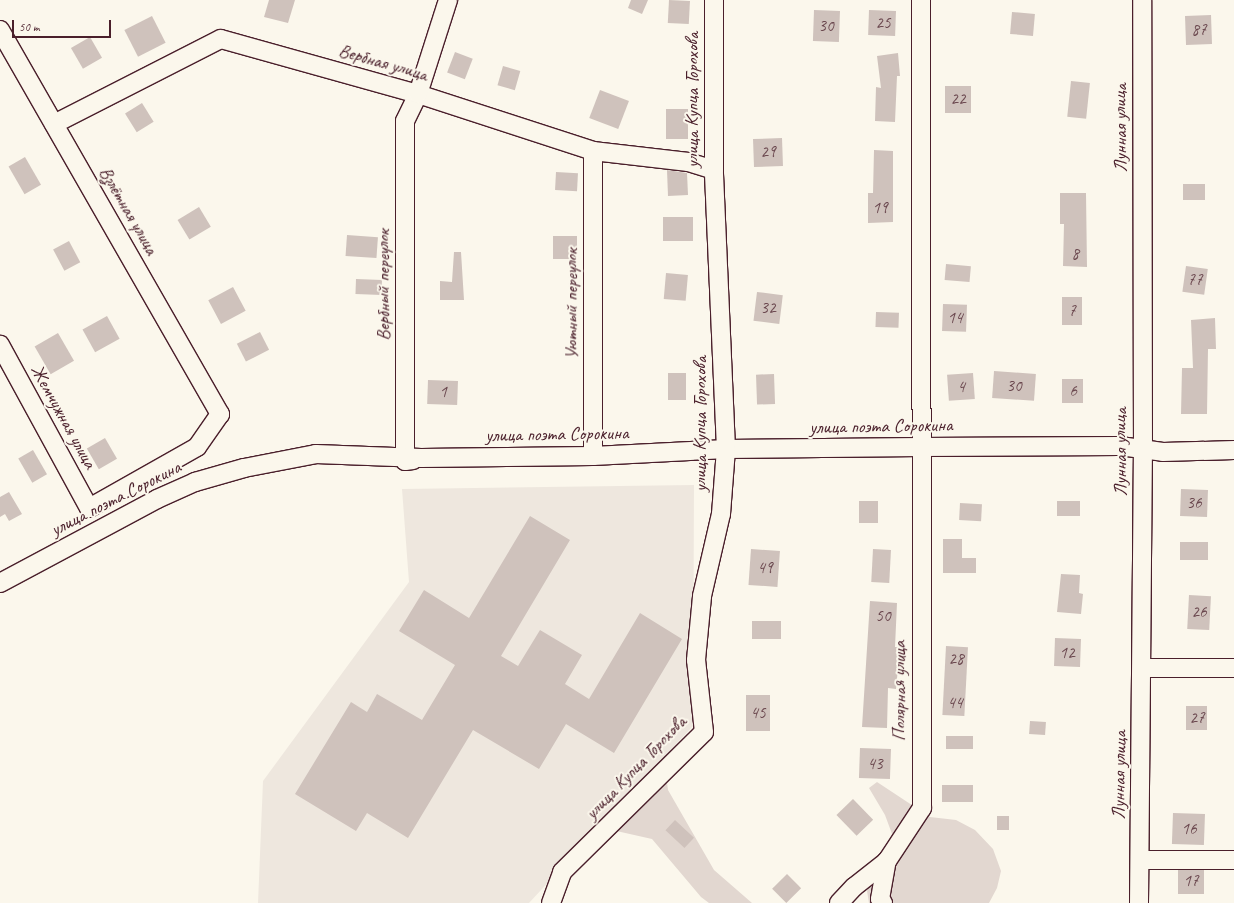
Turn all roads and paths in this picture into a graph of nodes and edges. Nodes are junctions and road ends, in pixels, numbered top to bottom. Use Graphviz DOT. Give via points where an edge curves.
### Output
graph roads {
  1 [pos="448,0"];
  2 [pos="714,0"];
  3 [pos="921,0"];
  4 [pos="1142,0"];
  5 [pos="0,30"];
  6 [pos="418,94"];
  7 [pos="54,124"];
  8 [pos="593,152"];
  9 [pos="714,170"];
  10 [pos="0,345"];
  11 [pos="920,447"];
  12 [pos="726,449"];
  13 [pos="1234,450"];
  14 [pos="1143,451"];
  15 [pos="593,456"];
  16 [pos="421,458"];
  17 [pos="89,508"];
  18 [pos="0,583"];
  19 [pos="1142,668"];
  20 [pos="1234,668"];
  21 [pos="1140,860"];
  22 [pos="1234,860"];
  23 [pos="887,861"];
  24 [pos="551,903"];
  25 [pos="839,903"];
  26 [pos="883,903"];
  27 [pos="1140,903"];
  1 -- 6 [label="street"];
  2 -- 9 [label="street, улица Купца Горохова"];
  3 -- 11 [label="street, Полярная улица"];
  4 -- 14 [label="street, Лунная улица"];
  5 -- 7 [label="street, Взлётная улица"];
  6 -- 7 [label="street, Вербная улица" via="220,39"];
  6 -- 8 [label="street, Вербная улица"];
  6 -- 16 [label="street, Вербный переулок" via="405,121 405,461"];
  7 -- 17 [label="street, Взлётная улица" via="220,414 197,447"];
  8 -- 9 [label="street, Вербная улица" via="688,162"];
  8 -- 15 [label="street, Уютный переулок"];
  9 -- 12 [label="street, улица Купца Горохова"];
  10 -- 17 [label="street, Жемчужная улица"];
  11 -- 12 [label="street, улица поэта Сорокина"];
  11 -- 14 [label="street, улица поэта Сорокина" via="1120,446"];
  11 -- 23 [label="street, Полярная улица" via="922,808"];
  12 -- 15 [label="street, улица поэта Сорокина"];
  12 -- 24 [label="street, улица Купца Горохова" via="722,514 702,596 696,660 704,732 562,872"];
  13 -- 14 [label="street, улица поэта Сорокина"];
  14 -- 19 [label="street, Лунная улица"];
  15 -- 16 [label="street, улица поэта Сорокина"];
  16 -- 18 [label="street, улица поэта Сорокина" via="316,454 244,468 195,482 157,499"];
  19 -- 20 [label="street"];
  19 -- 21 [label="street, Лунная улица"];
  21 -- 22 [label="street"];
  21 -- 27 [label="street, Лунная улица"];
  23 -- 25 [label="street, Полярная улица" via="854,887"];
  23 -- 26 [label="street" via="880,899"];
}
